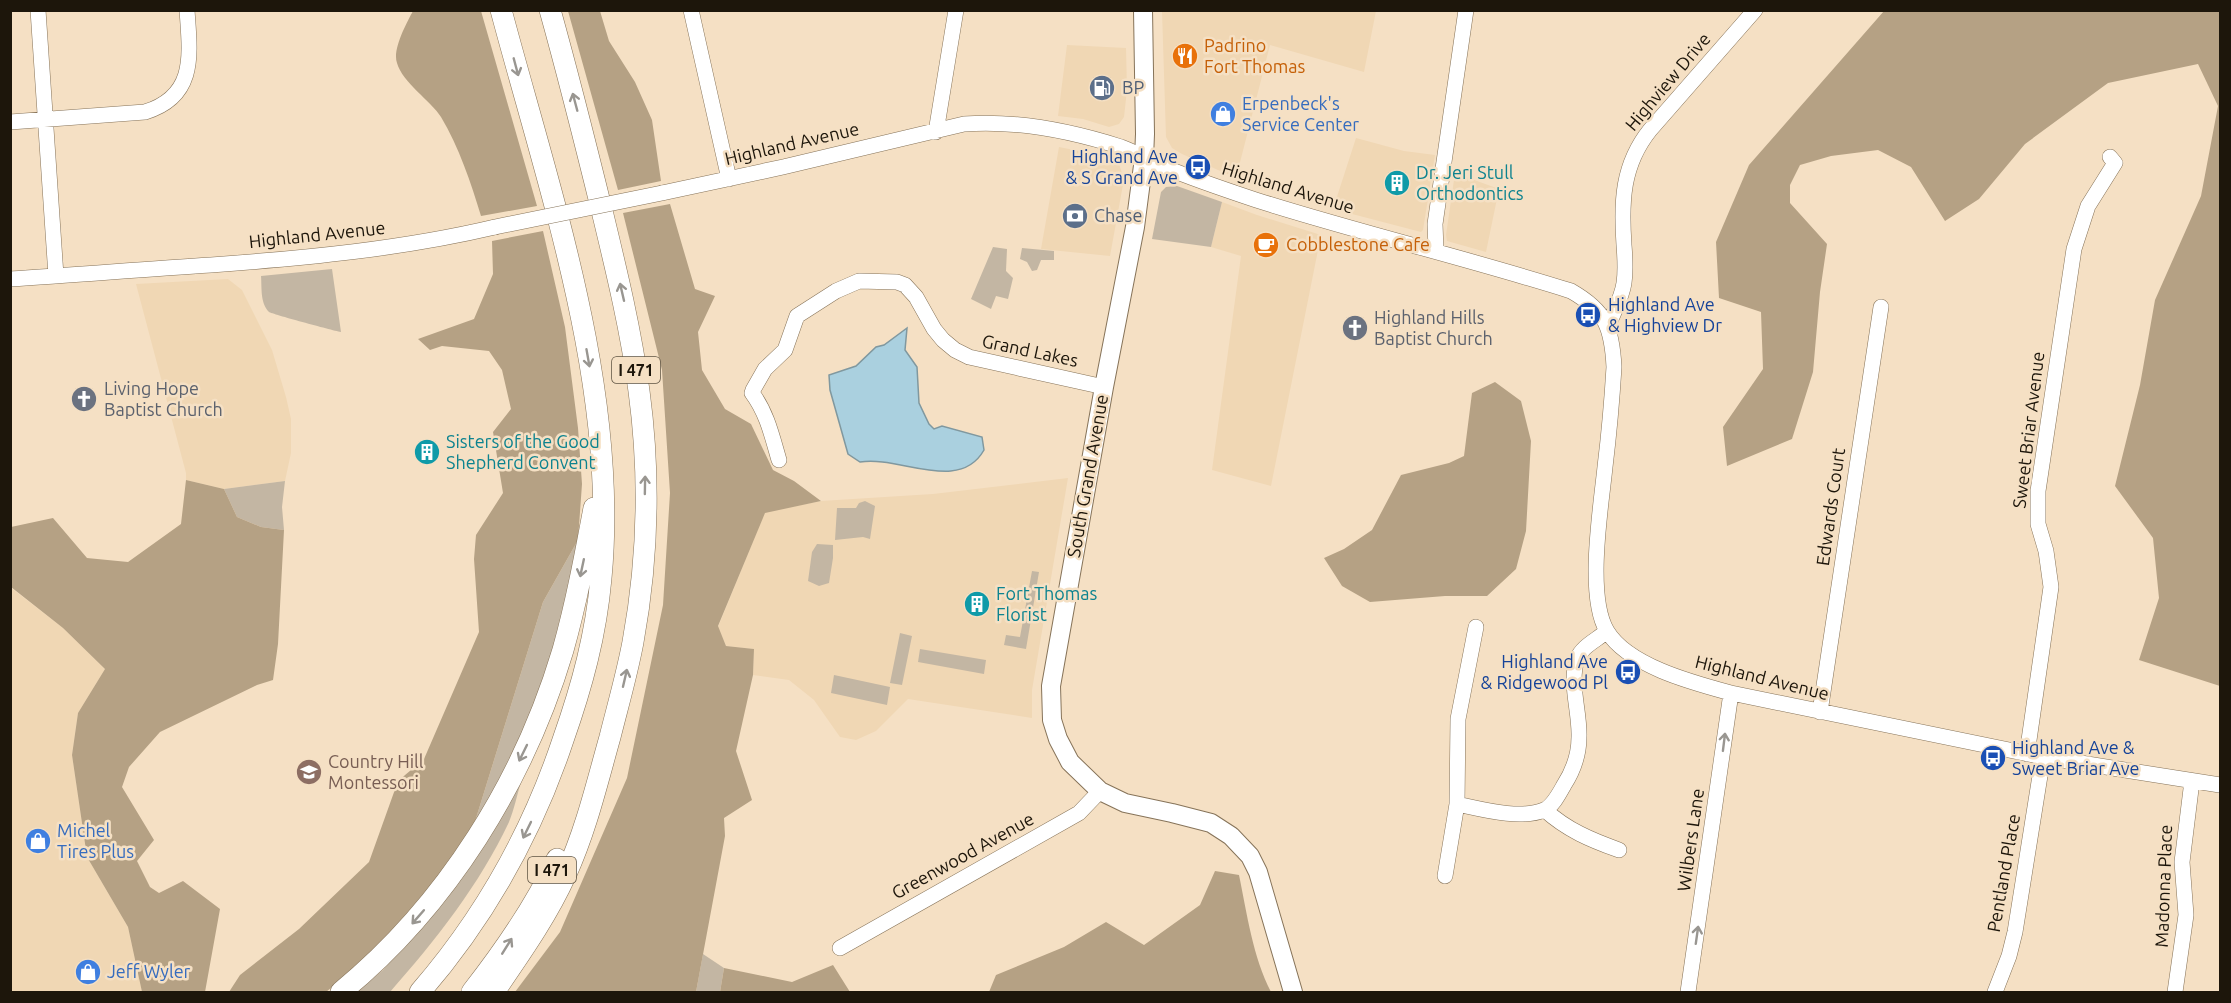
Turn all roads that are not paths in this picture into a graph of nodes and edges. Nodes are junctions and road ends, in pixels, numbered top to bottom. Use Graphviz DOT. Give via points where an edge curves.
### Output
graph roads {
  1 [pos="38,10"];
  2 [pos="187,10"];
  3 [pos="501,10"];
  4 [pos="550,10"];
  5 [pos="691,10"];
  6 [pos="956,10"];
  7 [pos="1143,10"];
  8 [pos="1466,10"];
  9 [pos="1755,10"];
  10 [pos="46,118"];
  11 [pos="10,122"];
  12 [pos="936,132"];
  13 [pos="2110,157"];
  14 [pos="1144,158"];
  15 [pos="729,179"];
  16 [pos="1436,250"];
  17 [pos="56,276"];
  18 [pos="10,279"];
  19 [pos="1881,307"];
  20 [pos="1608,326"];
  21 [pos="1104,387"];
  22 [pos="779,460"];
  23 [pos="601,469"];
  24 [pos="1476,627"];
  25 [pos="1607,631"];
  26 [pos="1731,693"];
  27 [pos="1820,712"];
  28 [pos="610,735"];
  29 [pos="2027,754"];
  30 [pos="2043,757"];
  31 [pos="2192,781"];
  32 [pos="2220,785"];
  33 [pos="1100,791"];
  34 [pos="1457,804"];
  35 [pos="1545,810"];
  36 [pos="1619,850"];
  37 [pos="1446,876"];
  38 [pos="840,948"];
  39 [pos="2178,992"];
  40 [pos="341,993"];
  41 [pos="420,993"];
  42 [pos="472,993"];
  43 [pos="494,993"];
  44 [pos="1293,993"];
  45 [pos="1688,993"];
  46 [pos="1995,993"];
  1 -- 10 [label="street"];
  2 -- 10 [label="street" via="188,70 176,94 167,102 145,112"];
  3 -- 23 [label="highway, I 471, one-way" via="577,300 592,381"];
  28 -- 4 [label="highway, I 471, one-way" via="625,683 639,601 644,526 643,436 623,295"];
  5 -- 15 [label="street"];
  6 -- 12 [label="street"];
  7 -- 14 [label="main road, South Grand Avenue"];
  8 -- 16 [label="street" via="1435,224"];
  9 -- 20 [label="street, Highview Drive" via="1650,130 1632,158 1624,185 1624,283"];
  10 -- 11 [label="street"];
  10 -- 17 [label="street"];
  12 -- 14 [label="street, Highland Avenue" via="980,123 1037,127 1082,136"];
  12 -- 15 [label="street, Highland Avenue"];
  13 -- 29 [label="street, Sweet Briar Avenue" via="2115,163 2088,206 2074,249 2038,491 2038,524 2051,587"];
  14 -- 16 [label="street, Highland Avenue" via="1255,200"];
  14 -- 21 [label="main road, South Grand Avenue" via="1130,261"];
  15 -- 17 [label="street, Highland Avenue, bridge" via="349,253"];
  16 -- 20 [label="street, Highland Avenue" via="1570,291 1587,300"];
  17 -- 18 [label="street, Highland Avenue"];
  19 -- 27 [label="street, Edwards Court"];
  20 -- 25 [label="street, Highland Avenue" via="1614,367 1597,565 1598,599"];
  21 -- 22 [label="street, Grand Lakes" via="969,357 943,340 905,285 852,282 797,316 785,350 765,369 753,390"];
  21 -- 33 [label="main road, South Grand Avenue" via="1051,686 1052,720 1058,739 1070,762"];
  23 -- 40 [label="highway, one-way" via="563,650 531,737 482,829 443,887 381,957"];
  23 -- 41 [label="highway, I 471, one-way" via="604,530 594,628 587,665 556,765 488,902 456,950"];
  24 -- 34 [label="street" via="1458,719"];
  25 -- 26 [label="street, Highland Avenue" via="1628,652 1650,664 1685,680"];
  25 -- 35 [label="street" via="1581,651 1578,659 1577,757 1571,774"];
  26 -- 27 [label="street, Highland Avenue"];
  45 -- 26 [label="street, Wilbers Lane, one-way"];
  27 -- 29 [label="street, Highland Avenue"];
  42 -- 28 [label="highway, I 471, one-way" via="549,876"];
  28 -- 43 [label="highway" via="579,844 549,906"];
  29 -- 30 [label="street, Highland Avenue"];
  30 -- 31 [label="street, Highland Avenue"];
  30 -- 46 [label="street, Pentland Place" via="2015,932"];
  31 -- 32 [label="street, Highland Avenue"];
  31 -- 39 [label="street, Madonna Place" via="2182,862 2186,915"];
  33 -- 38 [label="street, Greenwood Avenue" via="1078,813"];
  33 -- 44 [label="main road, South Grand Avenue" via="1125,803 1203,820 1237,841 1258,872"];
  34 -- 35 [label="street" via="1505,813"];
  34 -- 37 [label="street"];
  35 -- 36 [label="street" via="1585,838"];
}
